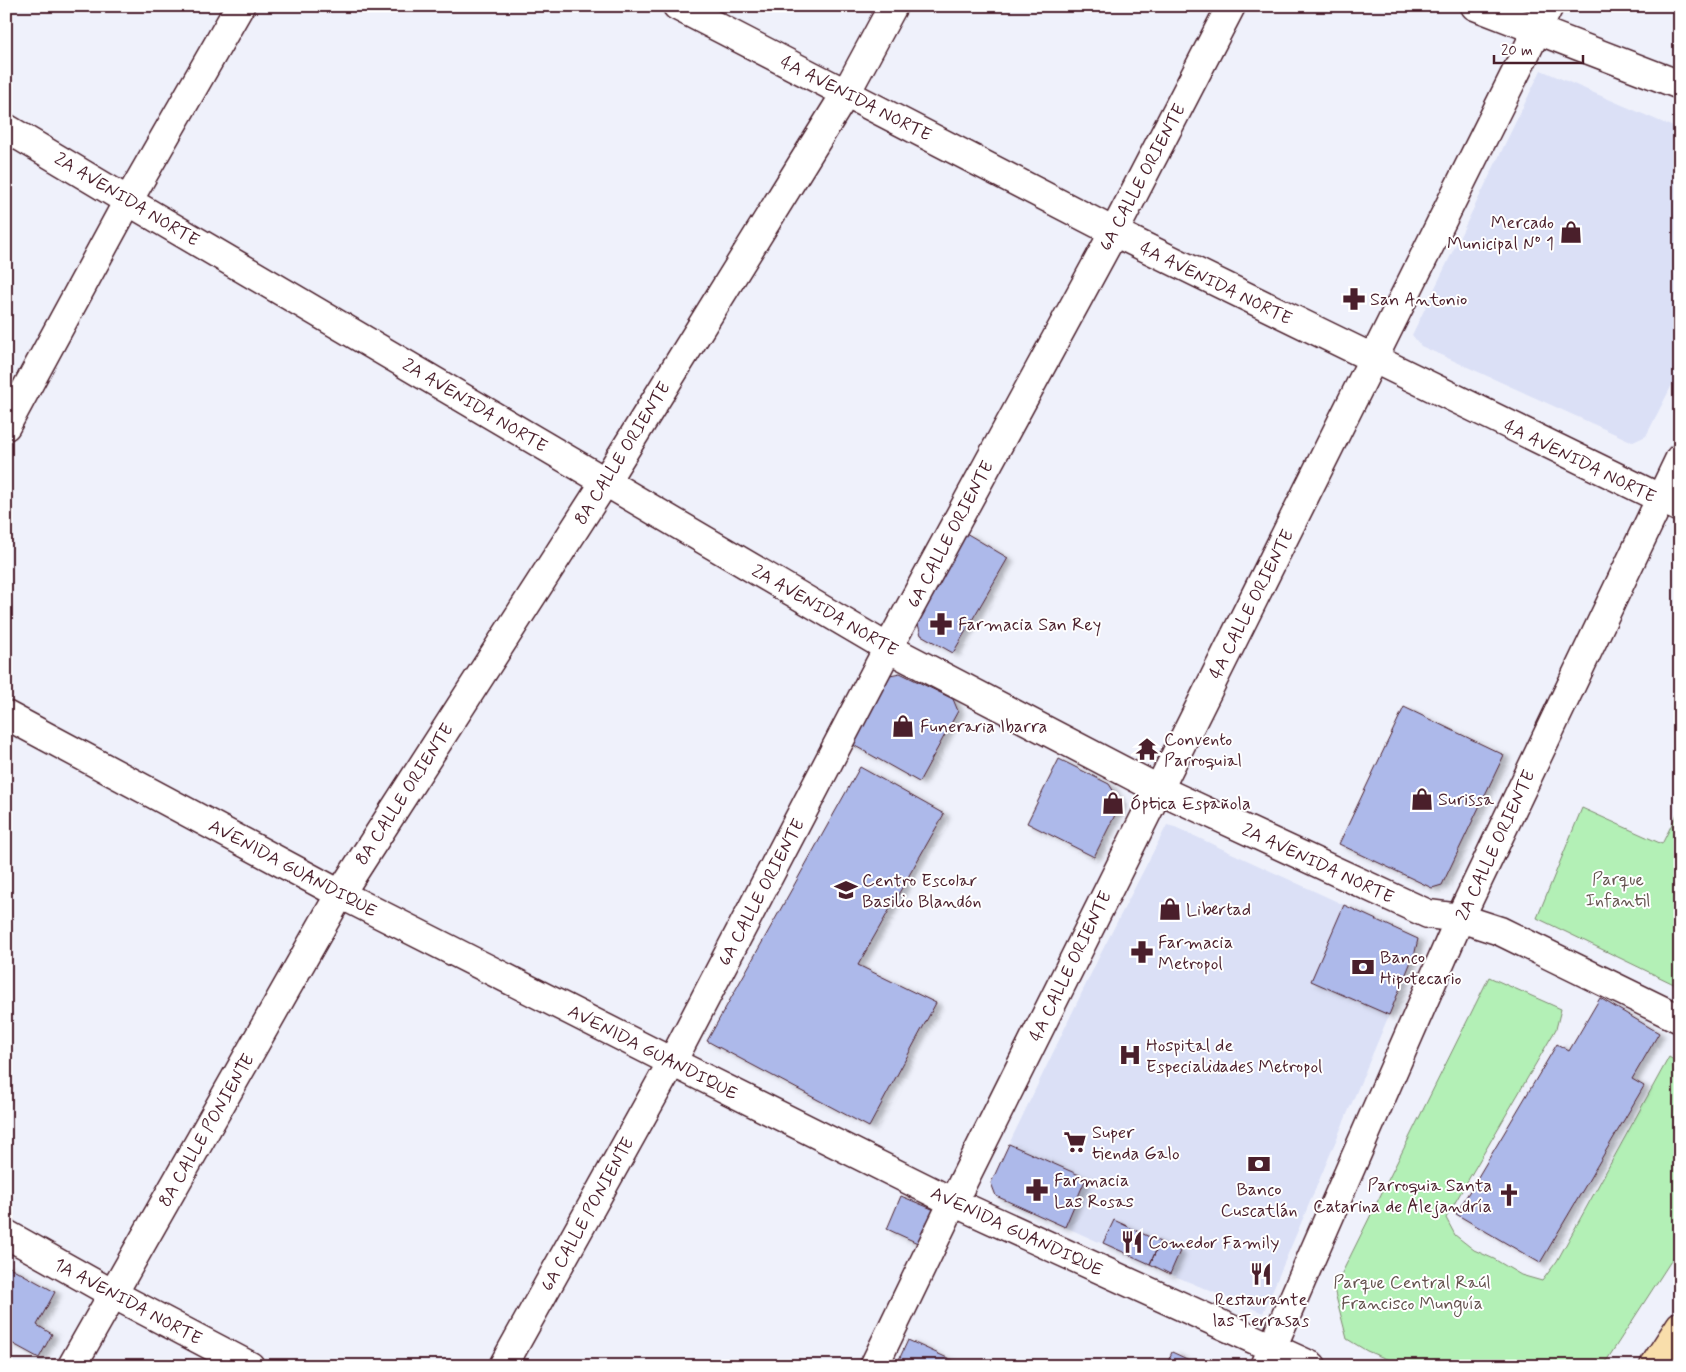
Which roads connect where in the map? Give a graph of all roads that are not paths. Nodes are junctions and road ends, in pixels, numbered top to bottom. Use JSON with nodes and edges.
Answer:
{"nodes":[{"id":1,"x":240,"y":6,"type":"edge"},
{"id":2,"x":677,"y":6,"type":"edge"},
{"id":3,"x":893,"y":6,"type":"edge"},
{"id":4,"x":1231,"y":6,"type":"edge"},
{"id":5,"x":1475,"y":6,"type":"edge"},
{"id":6,"x":1543,"y":18,"type":"edge"},
{"id":7,"x":1680,"y":85,"type":"edge"},
{"id":8,"x":846,"y":92,"type":"junction"},
{"id":9,"x":6,"y":128,"type":"edge"},
{"id":10,"x":128,"y":201,"type":"junction"},
{"id":11,"x":1114,"y":232,"type":"junction"},
{"id":12,"x":1373,"y":360,"type":"junction"},
{"id":13,"x":6,"y":426,"type":"edge"},
{"id":14,"x":1680,"y":458,"type":"edge"},
{"id":15,"x":605,"y":482,"type":"junction"},
{"id":16,"x":1670,"y":504,"type":"edge"},
{"id":17,"x":888,"y":648,"type":"junction"},
{"id":18,"x":6,"y":715,"type":"edge"},
{"id":19,"x":1158,"y":789,"type":"junction"},
{"id":20,"x":340,"y":894,"type":"junction"},
{"id":21,"x":1460,"y":918,"type":"junction"},
{"id":22,"x":1680,"y":1018,"type":"edge"},
{"id":23,"x":672,"y":1062,"type":"junction"},
{"id":24,"x":952,"y":1202,"type":"junction"},
{"id":25,"x":6,"y":1234,"type":"edge"},
{"id":26,"x":113,"y":1294,"type":"junction"},
{"id":27,"x":1680,"y":1326,"type":"edge"},
{"id":28,"x":1268,"y":1356,"type":"edge"},
{"id":29,"x":72,"y":1366,"type":"edge"},
{"id":30,"x":250,"y":1366,"type":"edge"},
{"id":31,"x":503,"y":1366,"type":"edge"},
{"id":32,"x":874,"y":1366,"type":"edge"},
{"id":33,"x":1312,"y":1366,"type":"edge"},
{"id":34,"x":1654,"y":1366,"type":"edge"}],
"edges":[{"from":1,"to":10,"type":"street"},
{"from":2,"to":8,"type":"street","name":"4A AVENIDA NORTE"},
{"from":3,"to":8,"type":"street","name":"8A CALLE ORIENTE"},
{"from":4,"to":11,"type":"street","name":"6A CALLE ORIENTE"},
{"from":5,"to":6,"type":"street"},
{"from":6,"to":7,"type":"street"},
{"from":6,"to":12,"type":"street","name":"4A CALLE ORIENTE"},
{"from":8,"to":11,"type":"street","name":"4A AVENIDA NORTE"},
{"from":8,"to":15,"type":"street","name":"8A CALLE ORIENTE"},
{"from":9,"to":10,"type":"street","name":"2A AVENIDA NORTE"},
{"from":10,"to":13,"type":"street"},
{"from":10,"to":15,"type":"street","name":"2A AVENIDA NORTE"},
{"from":11,"to":12,"type":"street","name":"4A AVENIDA NORTE"},
{"from":11,"to":17,"type":"street","name":"6A CALLE ORIENTE"},
{"from":12,"to":16,"type":"street","name":"4A AVENIDA NORTE"},
{"from":12,"to":19,"type":"street","name":"4A CALLE ORIENTE"},
{"from":14,"to":16,"type":"street","name":"2A CALLE ORIENTE"},
{"from":15,"to":17,"type":"street","name":"2A AVENIDA NORTE"},
{"from":15,"to":20,"type":"street","name":"8A CALLE ORIENTE"},
{"from":16,"to":21,"type":"street","name":"2A CALLE ORIENTE"},
{"from":17,"to":19,"type":"street","name":"2A AVENIDA NORTE"},
{"from":17,"to":23,"type":"street","name":"6A CALLE ORIENTE"},
{"from":18,"to":20,"type":"street","name":"AVENIDA GUANDIQUE"},
{"from":19,"to":21,"type":"street","name":"2A AVENIDA NORTE"},
{"from":19,"to":24,"type":"street","name":"4A CALLE ORIENTE"},
{"from":20,"to":23,"type":"street","name":"AVENIDA GUANDIQUE"},
{"from":20,"to":26,"type":"street","name":"8A CALLE PONIENTE"},
{"from":21,"to":22,"type":"street","name":"2A AVENIDA NORTE"},
{"from":21,"to":28,"type":"street","name":"2A CALLE ORIENTE"},
{"from":23,"to":24,"type":"street","name":"AVENIDA GUANDIQUE"},
{"from":23,"to":31,"type":"street","name":"6A CALLE PONIENTE"},
{"from":24,"to":28,"type":"street","name":"AVENIDA GUANDIQUE"},
{"from":24,"to":32,"type":"street","name":"4A CALLE ORIENTE"},
{"from":25,"to":26,"type":"street","name":"1A AVENIDA NORTE"},
{"from":26,"to":29,"type":"street","name":"8A CALLE PONIENTE"},
{"from":26,"to":30,"type":"street","name":"1A AVENIDA NORTE"},
{"from":27,"to":34,"type":"main road"},
{"from":28,"to":33,"type":"street","name":"AVENIDA GUANDIQUE"}]}
